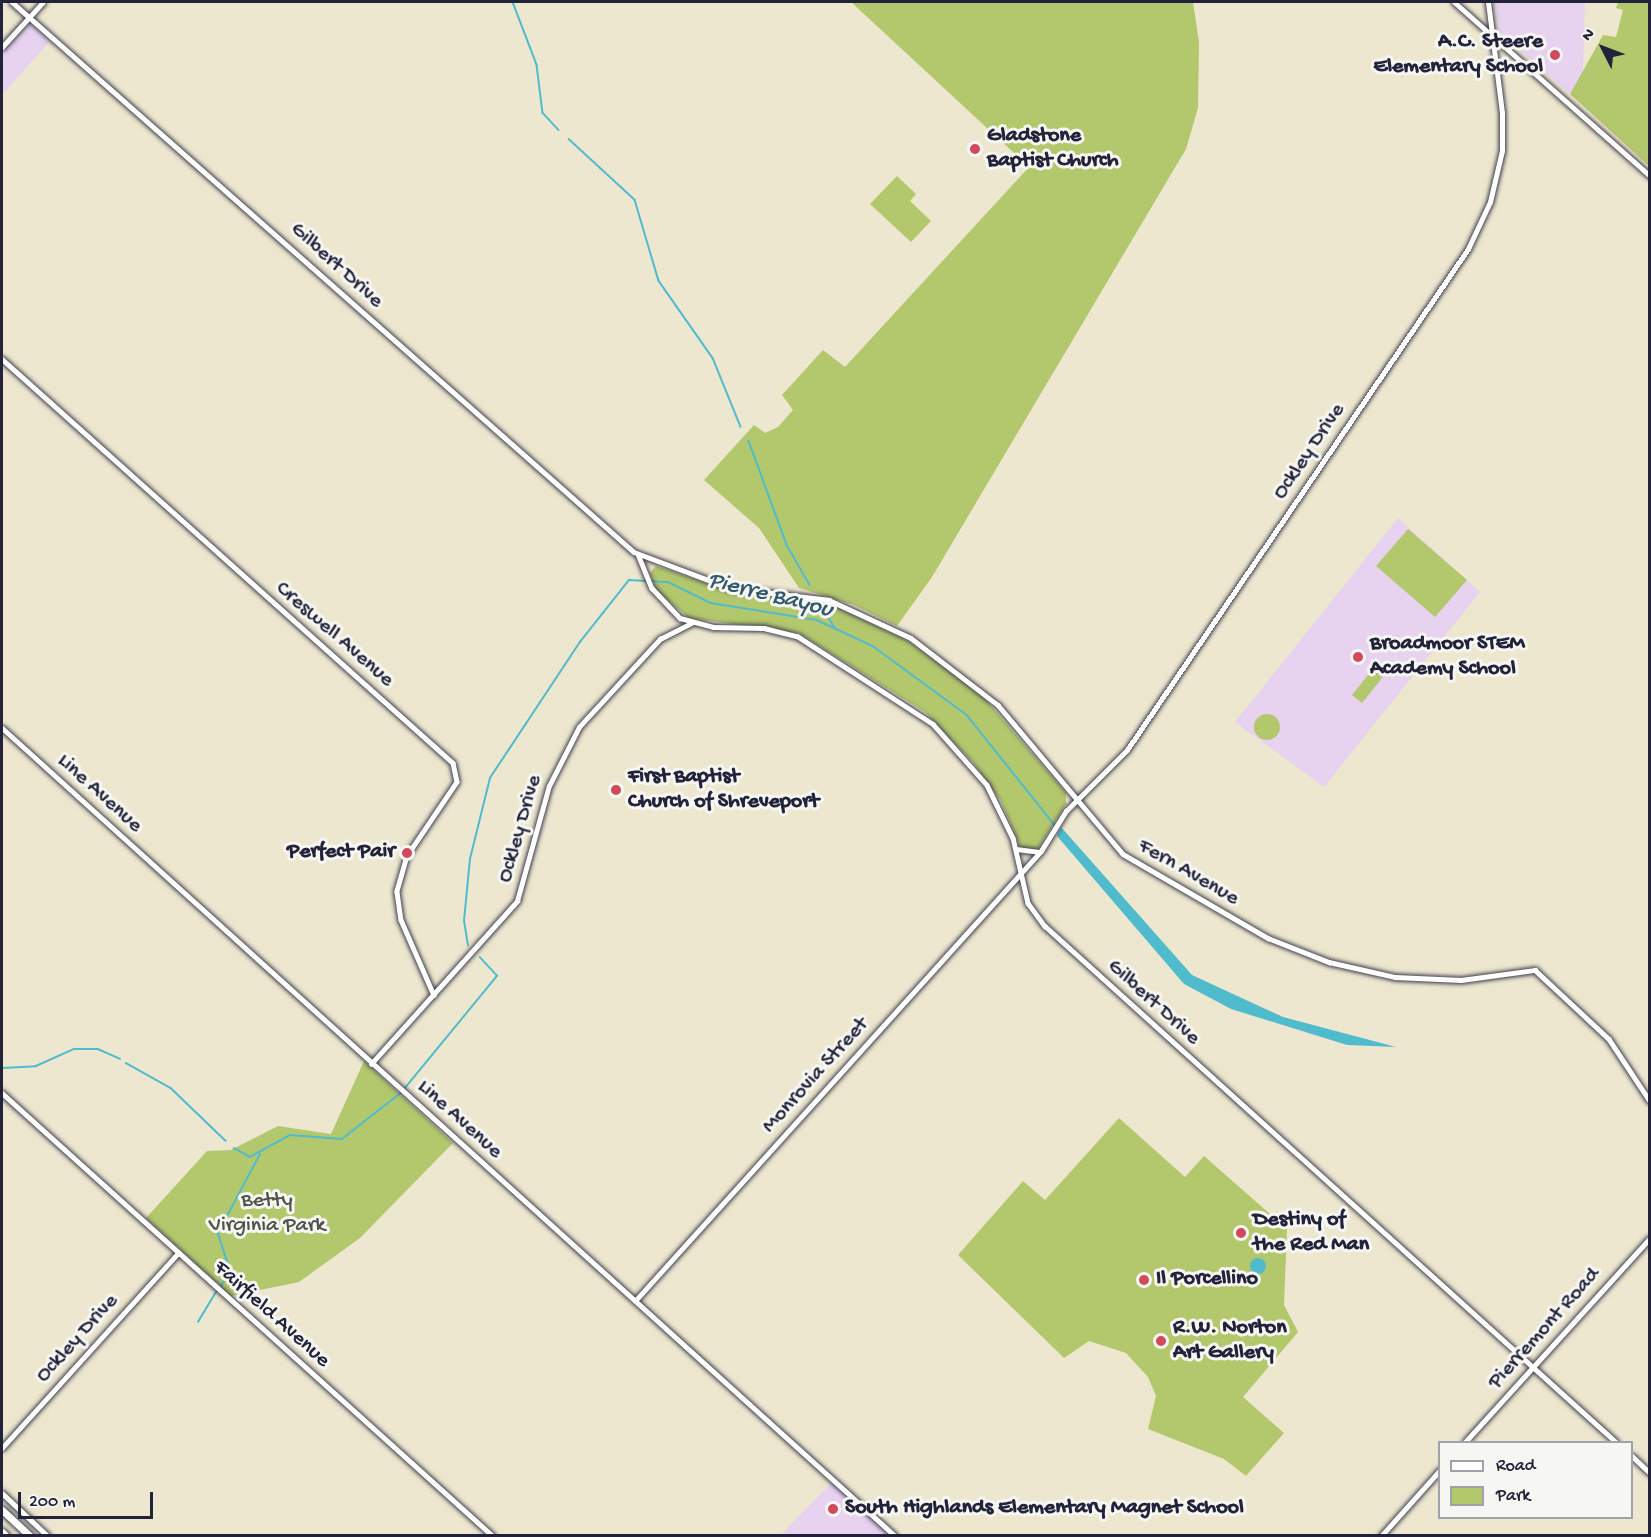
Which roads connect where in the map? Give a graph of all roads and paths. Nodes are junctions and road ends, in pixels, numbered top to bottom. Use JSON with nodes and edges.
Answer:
{"nodes":[{"id":1,"x":12,"y":2,"type":"edge"},
{"id":2,"x":43,"y":2,"type":"edge"},
{"id":3,"x":1454,"y":2,"type":"edge"},
{"id":4,"x":1488,"y":2,"type":"edge"},
{"id":5,"x":29,"y":16,"type":"junction"},
{"id":6,"x":1493,"y":36,"type":"junction"},
{"id":7,"x":2,"y":47,"type":"edge"},
{"id":8,"x":1650,"y":176,"type":"edge"},
{"id":9,"x":2,"y":359,"type":"edge"},
{"id":10,"x":638,"y":554,"type":"junction"},
{"id":11,"x":691,"y":623,"type":"junction"},
{"id":12,"x":2,"y":728,"type":"edge"},
{"id":13,"x":1076,"y":800,"type":"junction"},
{"id":14,"x":1016,"y":849,"type":"junction"},
{"id":15,"x":1041,"y":851,"type":"junction"},
{"id":16,"x":1022,"y":872,"type":"junction"},
{"id":17,"x":434,"y":995,"type":"junction"},
{"id":18,"x":371,"y":1064,"type":"junction"},
{"id":19,"x":2,"y":1093,"type":"edge"},
{"id":20,"x":1650,"y":1101,"type":"edge"},
{"id":21,"x":1650,"y":1238,"type":"edge"},
{"id":22,"x":178,"y":1253,"type":"junction"},
{"id":23,"x":635,"y":1301,"type":"junction"},
{"id":24,"x":1532,"y":1368,"type":"junction"},
{"id":25,"x":1467,"y":1441,"type":"edge"},
{"id":26,"x":1614,"y":1441,"type":"edge"},
{"id":27,"x":2,"y":1448,"type":"edge"},
{"id":28,"x":1633,"y":1457,"type":"edge"},
{"id":29,"x":1438,"y":1472,"type":"edge"},
{"id":30,"x":1650,"y":1473,"type":"edge"},
{"id":31,"x":2,"y":1493,"type":"edge"},
{"id":32,"x":2,"y":1510,"type":"edge"},
{"id":33,"x":2,"y":1532,"type":"edge"},
{"id":34,"x":6,"y":1536,"type":"edge"},
{"id":35,"x":30,"y":1536,"type":"edge"},
{"id":36,"x":48,"y":1536,"type":"edge"},
{"id":37,"x":493,"y":1536,"type":"edge"},
{"id":38,"x":895,"y":1536,"type":"edge"},
{"id":39,"x":1381,"y":1536,"type":"edge"}],
"edges":[{"from":1,"to":5,"type":"street","name":"Gilbert Drive"},
{"from":2,"to":5,"type":"main road"},
{"from":3,"to":6,"type":"main road"},
{"from":4,"to":6,"type":"street","name":"Ockley Drive"},
{"from":5,"to":7,"type":"main road"},
{"from":5,"to":10,"type":"street","name":"Gilbert Drive"},
{"from":6,"to":8,"type":"main road"},
{"from":6,"to":13,"type":"street","name":"Ockley Drive"},
{"from":9,"to":17,"type":"street","name":"Creswell Avenue"},
{"from":10,"to":11,"type":"street"},
{"from":10,"to":13,"type":"street","name":"Fern Avenue"},
{"from":11,"to":14,"type":"street","name":"Gilbert Drive"},
{"from":11,"to":17,"type":"street","name":"Ockley Drive"},
{"from":12,"to":18,"type":"main road","name":"Line Avenue"},
{"from":13,"to":15,"type":"street","name":"Ockley Drive"},
{"from":13,"to":20,"type":"street","name":"Fern Avenue"},
{"from":14,"to":15,"type":"street"},
{"from":14,"to":16,"type":"street","name":"Gilbert Drive"},
{"from":15,"to":16,"type":"street","name":"Ockley Drive"},
{"from":16,"to":23,"type":"street","name":"Monrovia Street"},
{"from":16,"to":24,"type":"street","name":"Gilbert Drive"},
{"from":17,"to":18,"type":"street","name":"Ockley Drive"},
{"from":18,"to":23,"type":"main road","name":"Line Avenue"},
{"from":19,"to":22,"type":"street","name":"Fairfield Avenue"},
{"from":21,"to":24,"type":"main road","name":"Pierremont Road"},
{"from":22,"to":27,"type":"street","name":"Ockley Drive"},
{"from":22,"to":37,"type":"street","name":"Fairfield Avenue"},
{"from":23,"to":38,"type":"main road","name":"Line Avenue"},
{"from":24,"to":25,"type":"main road","name":"Pierremont Road"},
{"from":24,"to":26,"type":"street","name":"Gilbert Drive"},
{"from":28,"to":30,"type":"street"},
{"from":29,"to":39,"type":"main road"},
{"from":31,"to":36,"type":"street"},
{"from":32,"to":35,"type":"highway"},
{"from":33,"to":34,"type":"highway"}]}
